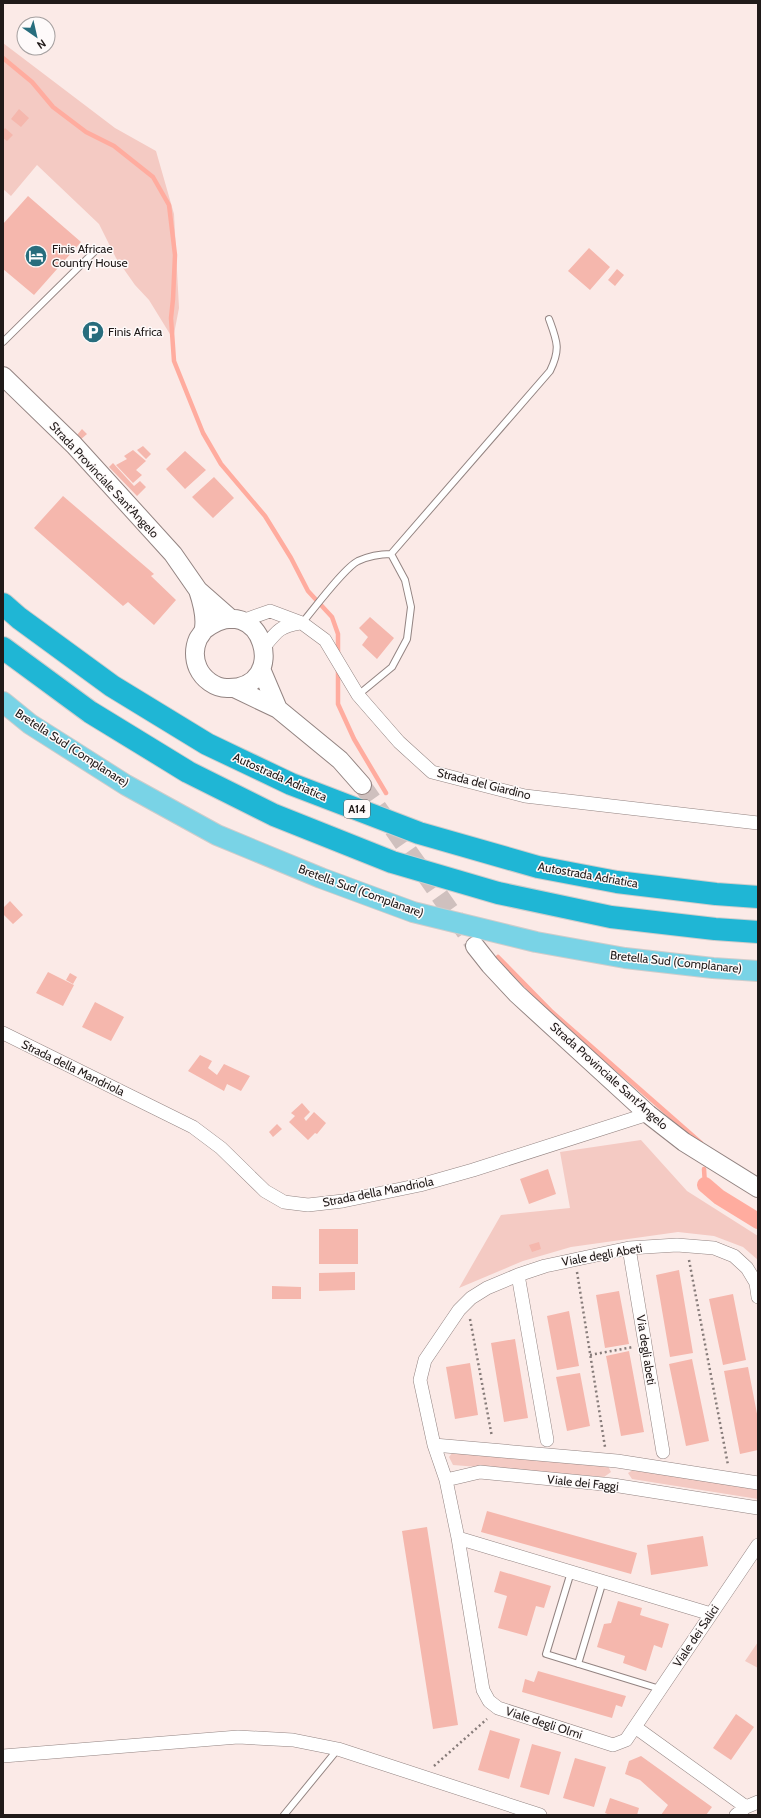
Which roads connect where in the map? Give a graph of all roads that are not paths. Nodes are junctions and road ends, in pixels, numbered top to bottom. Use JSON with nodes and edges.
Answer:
{"nodes":[{"id":1,"x":95,"y":251,"type":"dead end"},
{"id":2,"x":549,"y":319,"type":"dead end"},
{"id":3,"x":3,"y":342,"type":"edge"},
{"id":4,"x":3,"y":376,"type":"edge"},
{"id":5,"x":391,"y":554,"type":"junction"},
{"id":6,"x":198,"y":590,"type":"junction"},
{"id":7,"x":3,"y":604,"type":"edge"},
{"id":8,"x":237,"y":620,"type":"junction"},
{"id":9,"x":302,"y":623,"type":"junction"},
{"id":10,"x":204,"y":630,"type":"junction"},
{"id":11,"x":264,"y":647,"type":"junction"},
{"id":12,"x":3,"y":648,"type":"edge"},
{"id":13,"x":261,"y":669,"type":"junction"},
{"id":14,"x":234,"y":688,"type":"junction"},
{"id":15,"x":358,"y":695,"type":"junction"},
{"id":16,"x":3,"y":702,"type":"edge"},
{"id":17,"x":278,"y":709,"type":"junction"},
{"id":18,"x":362,"y":785,"type":"tunnel mouth"},
{"id":19,"x":758,"y":823,"type":"edge"},
{"id":20,"x":758,"y":897,"type":"edge"},
{"id":21,"x":758,"y":932,"type":"edge"},
{"id":22,"x":474,"y":946,"type":"tunnel mouth"},
{"id":23,"x":758,"y":970,"type":"edge"},
{"id":24,"x":3,"y":1033,"type":"edge"},
{"id":25,"x":648,"y":1114,"type":"junction"},
{"id":26,"x":758,"y":1188,"type":"edge"},
{"id":27,"x":629,"y":1248,"type":"junction"},
{"id":28,"x":518,"y":1274,"type":"junction"},
{"id":29,"x":758,"y":1296,"type":"edge"},
{"id":30,"x":547,"y":1440,"type":"dead end"},
{"id":31,"x":434,"y":1445,"type":"junction"},
{"id":32,"x":663,"y":1452,"type":"dead end"},
{"id":33,"x":446,"y":1480,"type":"junction"},
{"id":34,"x":758,"y":1483,"type":"edge"},
{"id":35,"x":758,"y":1508,"type":"edge"},
{"id":36,"x":458,"y":1538,"type":"junction"},
{"id":37,"x":758,"y":1545,"type":"edge"},
{"id":38,"x":571,"y":1572,"type":"junction"},
{"id":39,"x":603,"y":1581,"type":"junction"},
{"id":40,"x":711,"y":1614,"type":"junction"},
{"id":41,"x":578,"y":1664,"type":"junction"},
{"id":42,"x":660,"y":1689,"type":"junction"},
{"id":43,"x":635,"y":1728,"type":"junction"},
{"id":44,"x":338,"y":1749,"type":"junction"},
{"id":45,"x":3,"y":1756,"type":"edge"},
{"id":46,"x":747,"y":1808,"type":"edge"},
{"id":47,"x":284,"y":1815,"type":"edge"},
{"id":48,"x":540,"y":1815,"type":"edge"}],
"edges":[{"from":1,"to":3,"type":"lane"},
{"from":2,"to":5,"type":"lane"},
{"from":4,"to":6,"type":"main road","name":"Strada Provinciale Sant'Angelo"},
{"from":5,"to":9,"type":"lane"},
{"from":5,"to":15,"type":"lane"},
{"from":6,"to":8,"type":"main road","name":"Strada Provinciale Sant'Angelo"},
{"from":6,"to":10,"type":"main road","name":"Strada Provinciale Sant'Angelo"},
{"from":7,"to":20,"type":"highway","name":"Autostrada Adriatica","number":"A14"},
{"from":8,"to":9,"type":"street","name":"Strada del Giardino"},
{"from":8,"to":10,"type":"main road"},
{"from":8,"to":11,"type":"main road","name":"Strada Provinciale Sant'Angelo"},
{"from":9,"to":11,"type":"street"},
{"from":9,"to":15,"type":"street","name":"Strada del Giardino"},
{"from":10,"to":14,"type":"main road","name":"Strada Provinciale Sant'Angelo"},
{"from":11,"to":13,"type":"main road"},
{"from":12,"to":21,"type":"highway"},
{"from":13,"to":14,"type":"main road"},
{"from":13,"to":17,"type":"main road","name":"Strada Provinciale Sant'Angelo"},
{"from":14,"to":17,"type":"main road","name":"Strada Provinciale Sant'Angelo"},
{"from":15,"to":19,"type":"street","name":"Strada del Giardino"},
{"from":16,"to":23,"type":"main road","name":"Bretella Sud (Complanare)"},
{"from":17,"to":18,"type":"main road","name":"Strada Provinciale Sant'Angelo"},
{"from":22,"to":25,"type":"main road","name":"Strada Provinciale Sant'Angelo"},
{"from":24,"to":25,"type":"street","name":"Strada della Mandriola"},
{"from":25,"to":26,"type":"main road","name":"Strada Provinciale Sant'Angelo"},
{"from":27,"to":28,"type":"street","name":"Viale degli Abeti"},
{"from":27,"to":29,"type":"street","name":"Viale degli Abeti"},
{"from":27,"to":32,"type":"street","name":"Via degli abeti"},
{"from":28,"to":30,"type":"street"},
{"from":28,"to":31,"type":"street"},
{"from":31,"to":33,"type":"street"},
{"from":31,"to":34,"type":"street","name":"Viale dei Faggi"},
{"from":33,"to":35,"type":"street","name":"Viale dei Faggi"},
{"from":33,"to":36,"type":"street","name":"Viale degli Olmi"},
{"from":36,"to":38,"type":"street"},
{"from":36,"to":43,"type":"street","name":"Viale degli Olmi"},
{"from":37,"to":40,"type":"street","name":"Viale dei Salici"},
{"from":38,"to":39,"type":"street"},
{"from":38,"to":41,"type":"lane"},
{"from":39,"to":40,"type":"street"},
{"from":39,"to":41,"type":"lane"},
{"from":40,"to":42,"type":"street","name":"Viale dei Salici"},
{"from":41,"to":42,"type":"lane"},
{"from":42,"to":43,"type":"street","name":"Viale dei Salici"},
{"from":43,"to":46,"type":"street"},
{"from":44,"to":45,"type":"street"},
{"from":44,"to":47,"type":"lane"},
{"from":44,"to":48,"type":"street"}]}
